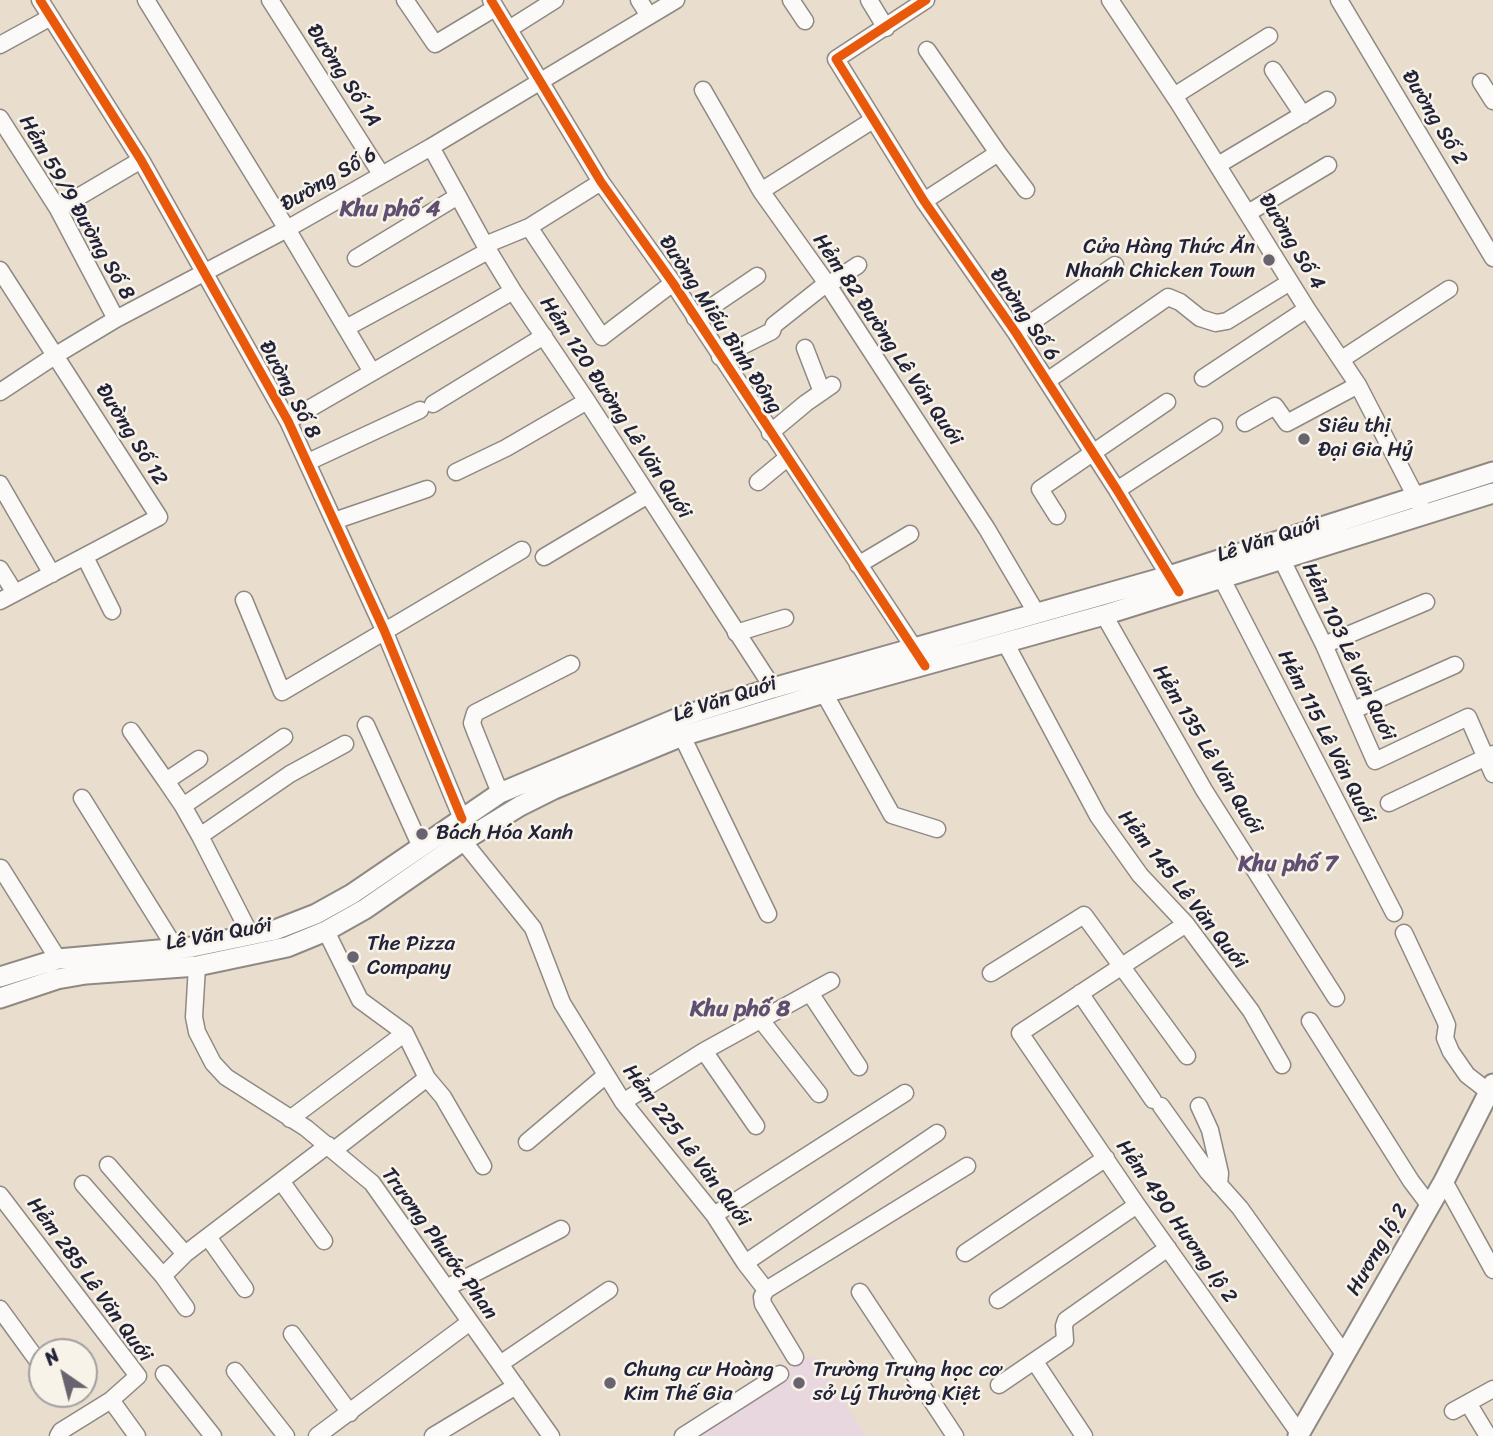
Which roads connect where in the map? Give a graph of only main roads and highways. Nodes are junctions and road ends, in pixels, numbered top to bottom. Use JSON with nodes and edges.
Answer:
{"nodes":[{"id":1,"x":1493,"y":472,"type":"edge"},
{"id":2,"x":1493,"y":493,"type":"edge"},
{"id":3,"x":1420,"y":505,"type":"junction"},
{"id":4,"x":1174,"y":584,"type":"junction"},
{"id":5,"x":0,"y":977,"type":"edge"},
{"id":6,"x":0,"y":998,"type":"edge"},
{"id":7,"x":1491,"y":1088,"type":"edge"},
{"id":8,"x":1298,"y":1435,"type":"edge"}],
"edges":[{"from":1,"to":3,"type":"main road","name":"Lê Văn Quới"},
{"from":2,"to":3,"type":"main road","name":"Lê Văn Quới"},
{"from":3,"to":4,"type":"main road","name":"Lê Văn Quới"},
{"from":3,"to":4,"type":"main road","name":"Lê Văn Quới"},
{"from":4,"to":5,"type":"main road","name":"Lê Văn Quới"},
{"from":4,"to":6,"type":"main road","name":"Lê Văn Quới"},
{"from":7,"to":8,"type":"main road","name":"Hương lộ 2"}]}
